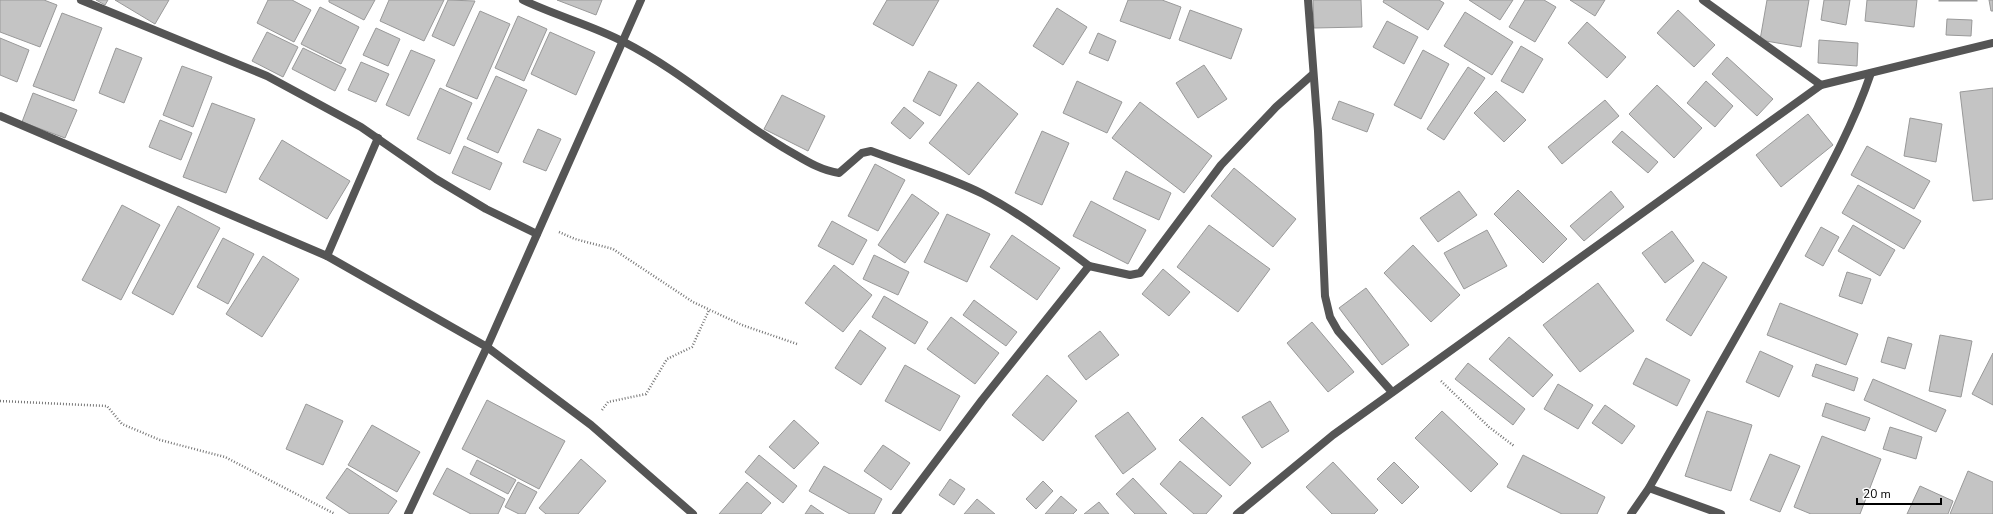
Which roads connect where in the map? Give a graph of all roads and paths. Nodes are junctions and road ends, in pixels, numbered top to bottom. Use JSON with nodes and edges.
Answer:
{"nodes":[{"id":1,"x":81,"y":0,"type":"edge"},
{"id":2,"x":523,"y":0,"type":"edge"},
{"id":3,"x":641,"y":0,"type":"edge"},
{"id":4,"x":1308,"y":0,"type":"edge"},
{"id":5,"x":1703,"y":0,"type":"edge"},
{"id":6,"x":624,"y":42,"type":"junction"},
{"id":7,"x":1993,"y":43,"type":"edge"},
{"id":8,"x":1871,"y":73,"type":"junction"},
{"id":9,"x":1312,"y":75,"type":"junction"},
{"id":10,"x":1821,"y":85,"type":"junction"},
{"id":11,"x":0,"y":116,"type":"edge"},
{"id":12,"x":378,"y":138,"type":"junction"},
{"id":13,"x":542,"y":223,"type":"junction"},
{"id":14,"x":537,"y":234,"type":"junction"},
{"id":15,"x":327,"y":256,"type":"junction"},
{"id":16,"x":1089,"y":266,"type":"junction"},
{"id":17,"x":709,"y":310,"type":"junction"},
{"id":18,"x":797,"y":344,"type":"dead end"},
{"id":19,"x":487,"y":347,"type":"junction"},
{"id":20,"x":1426,"y":367,"type":"junction"},
{"id":21,"x":1392,"y":392,"type":"junction"},
{"id":22,"x":0,"y":401,"type":"edge"},
{"id":23,"x":590,"y":424,"type":"junction"},
{"id":24,"x":1514,"y":446,"type":"dead end"},
{"id":25,"x":1649,"y":488,"type":"junction"},
{"id":26,"x":335,"y":514,"type":"edge"},
{"id":27,"x":408,"y":514,"type":"edge"},
{"id":28,"x":693,"y":514,"type":"edge"},
{"id":29,"x":896,"y":514,"type":"edge"},
{"id":30,"x":1237,"y":514,"type":"edge"},
{"id":31,"x":1631,"y":514,"type":"edge"},
{"id":32,"x":1721,"y":514,"type":"edge"}],
"edges":[{"from":1,"to":12,"type":"street"},
{"from":2,"to":6,"type":"street"},
{"from":3,"to":6,"type":"street"},
{"from":4,"to":9,"type":"street"},
{"from":5,"to":10,"type":"street"},
{"from":6,"to":13,"type":"street"},
{"from":6,"to":16,"type":"street"},
{"from":7,"to":8,"type":"street"},
{"from":8,"to":10,"type":"street"},
{"from":8,"to":25,"type":"street"},
{"from":9,"to":16,"type":"street"},
{"from":9,"to":21,"type":"street"},
{"from":10,"to":20,"type":"street"},
{"from":11,"to":15,"type":"street"},
{"from":12,"to":14,"type":"street"},
{"from":12,"to":15,"type":"street"},
{"from":13,"to":14,"type":"street"},
{"from":13,"to":17,"type":"path"},
{"from":14,"to":19,"type":"street"},
{"from":15,"to":19,"type":"street"},
{"from":16,"to":29,"type":"street"},
{"from":17,"to":18,"type":"path"},
{"from":17,"to":23,"type":"path"},
{"from":19,"to":23,"type":"street"},
{"from":19,"to":27,"type":"street"},
{"from":20,"to":21,"type":"street"},
{"from":20,"to":24,"type":"path"},
{"from":21,"to":30,"type":"street"},
{"from":22,"to":26,"type":"path"},
{"from":23,"to":28,"type":"street"},
{"from":25,"to":31,"type":"street"},
{"from":25,"to":32,"type":"street"}]}
